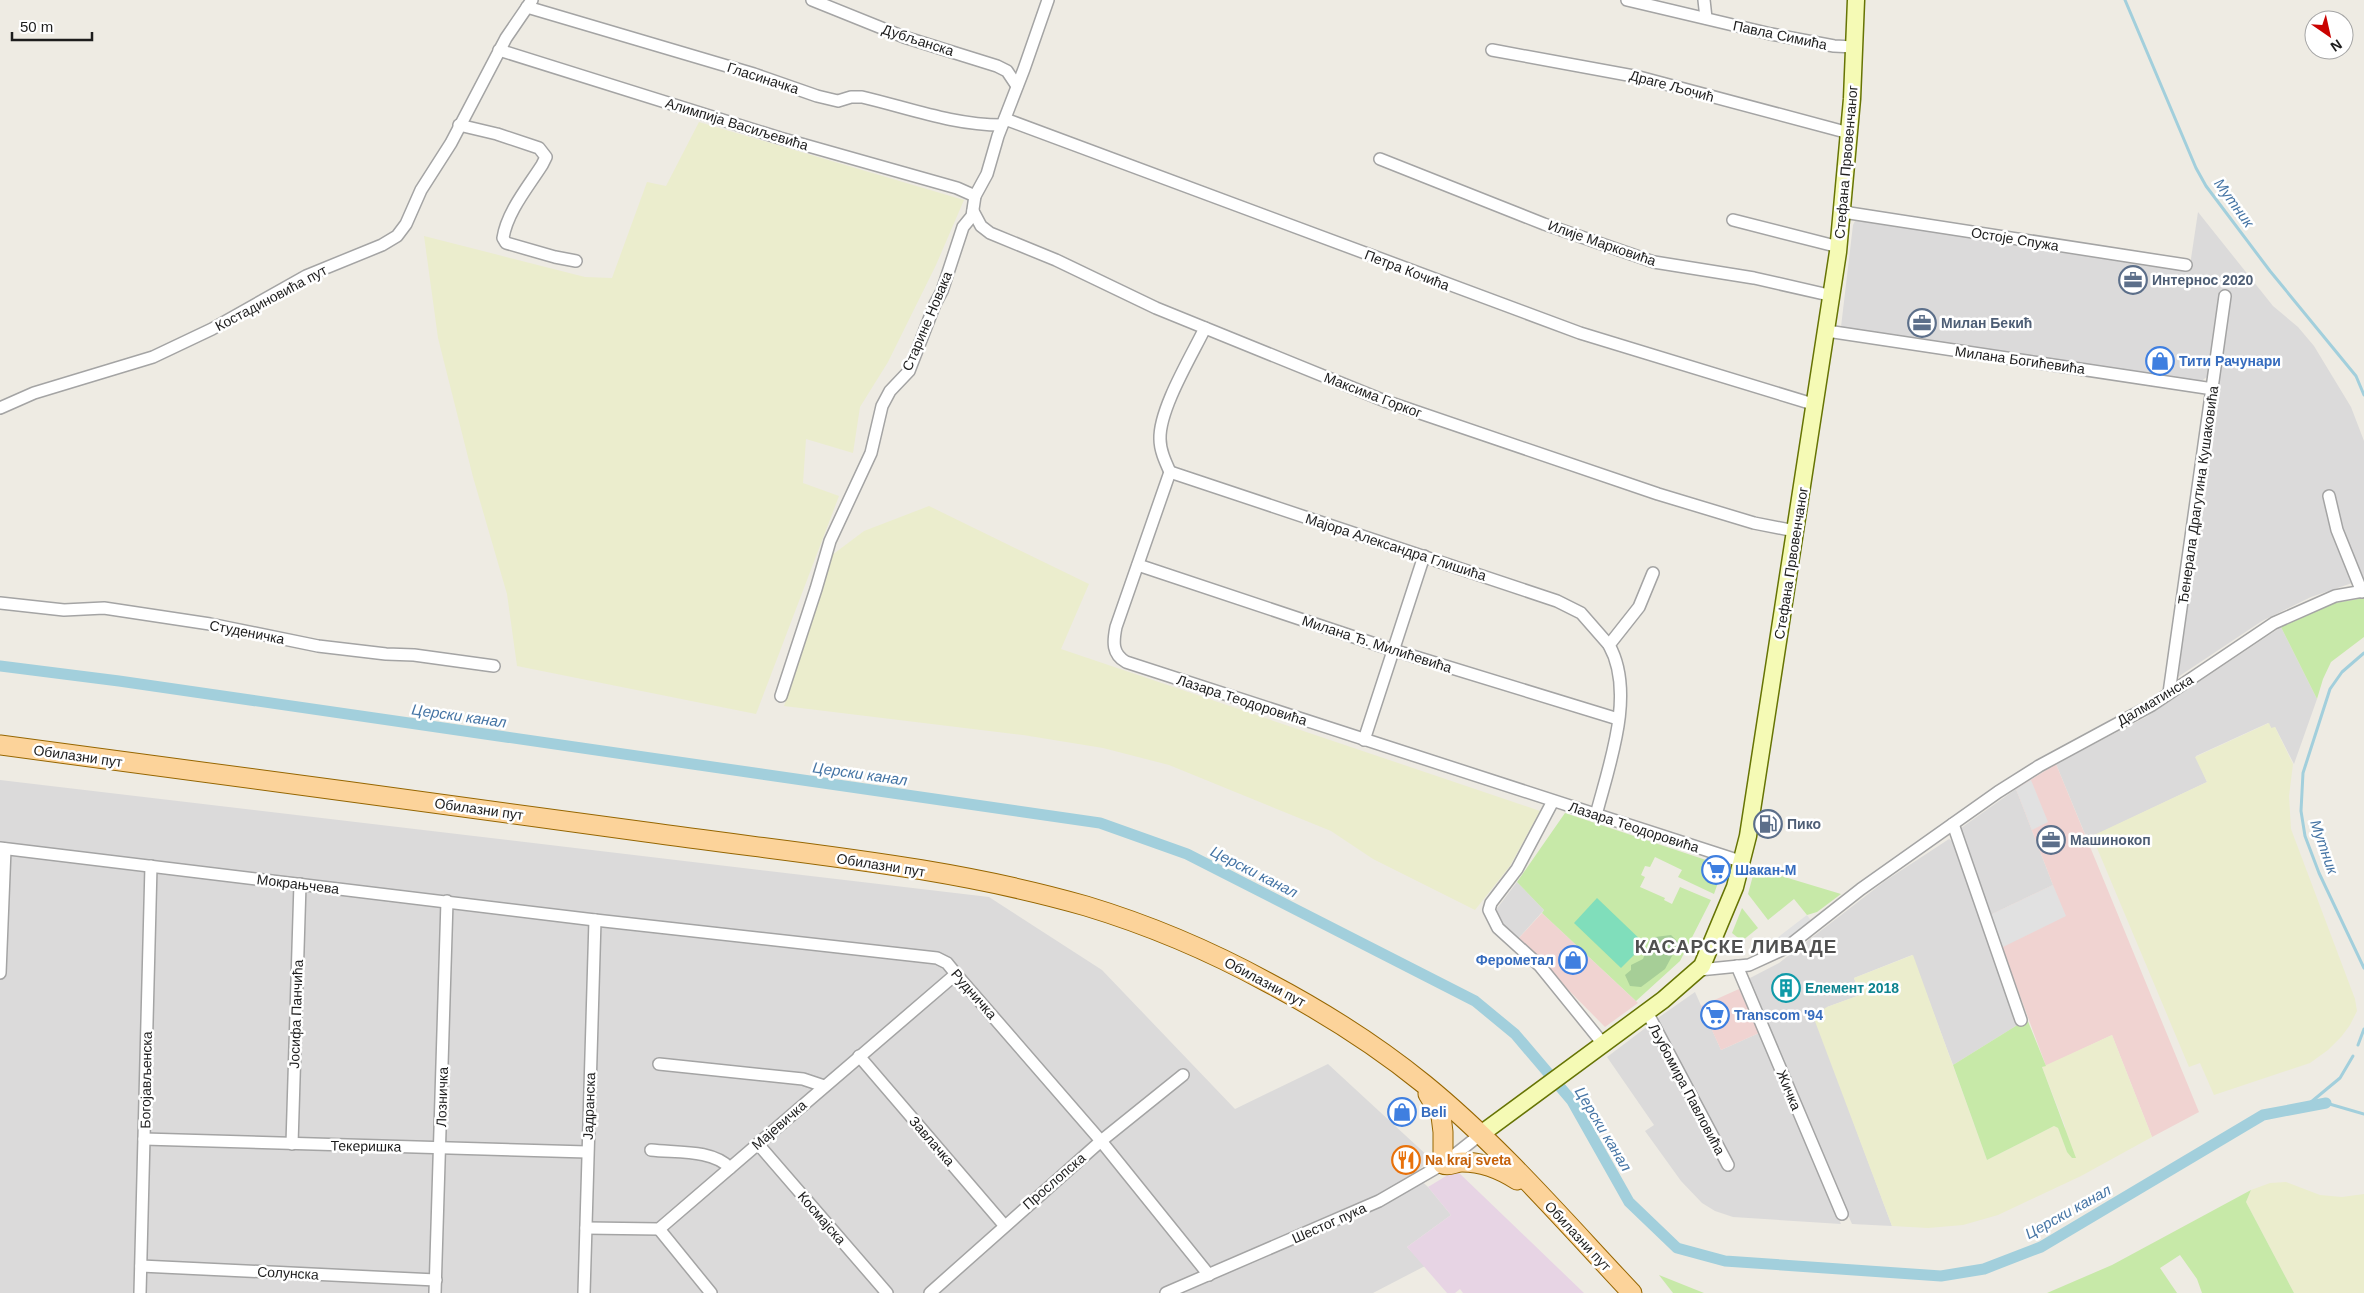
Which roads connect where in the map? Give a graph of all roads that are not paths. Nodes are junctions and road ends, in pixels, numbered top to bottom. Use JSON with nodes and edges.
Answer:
{"nodes":[{"id":1,"x":812,"y":0,"type":"edge"},
{"id":2,"x":1048,"y":0,"type":"edge"},
{"id":3,"x":1627,"y":0,"type":"edge"},
{"id":4,"x":1704,"y":0,"type":"edge"},
{"id":5,"x":1856,"y":0,"type":"edge"},
{"id":6,"x":530,"y":3,"type":"edge"},
{"id":7,"x":1706,"y":18,"type":"junction"},
{"id":8,"x":1854,"y":47,"type":"junction"},
{"id":9,"x":499,"y":50,"type":"junction"},
{"id":10,"x":1492,"y":50,"type":"dead end"},
{"id":11,"x":1017,"y":86,"type":"junction"},
{"id":12,"x":1003,"y":122,"type":"junction"},
{"id":13,"x":460,"y":125,"type":"junction"},
{"id":14,"x":1849,"y":134,"type":"junction"},
{"id":15,"x":1380,"y":159,"type":"dead end"},
{"id":16,"x":975,"y":196,"type":"junction"},
{"id":17,"x":973,"y":211,"type":"junction"},
{"id":18,"x":1843,"y":212,"type":"junction"},
{"id":19,"x":1733,"y":220,"type":"dead end"},
{"id":20,"x":1839,"y":247,"type":"junction"},
{"id":21,"x":576,"y":261,"type":"dead end"},
{"id":22,"x":2186,"y":265,"type":"dead end"},
{"id":23,"x":1832,"y":296,"type":"junction"},
{"id":24,"x":2225,"y":296,"type":"dead end"},
{"id":25,"x":1205,"y":328,"type":"junction"},
{"id":26,"x":1827,"y":331,"type":"junction"},
{"id":27,"x":2213,"y":389,"type":"junction"},
{"id":28,"x":1816,"y":405,"type":"junction"},
{"id":29,"x":0,"y":408,"type":"edge"},
{"id":30,"x":1170,"y":472,"type":"junction"},
{"id":31,"x":2329,"y":496,"type":"dead end"},
{"id":32,"x":1795,"y":531,"type":"junction"},
{"id":33,"x":1424,"y":556,"type":"junction"},
{"id":34,"x":1138,"y":565,"type":"junction"},
{"id":35,"x":1653,"y":572,"type":"dead end"},
{"id":36,"x":2363,"y":592,"type":"edge"},
{"id":37,"x":0,"y":603,"type":"edge"},
{"id":38,"x":1609,"y":645,"type":"junction"},
{"id":39,"x":1394,"y":650,"type":"junction"},
{"id":40,"x":494,"y":666,"type":"dead end"},
{"id":41,"x":2170,"y":693,"type":"junction"},
{"id":42,"x":781,"y":696,"type":"dead end"},
{"id":43,"x":1618,"y":719,"type":"junction"},
{"id":44,"x":1364,"y":740,"type":"junction"},
{"id":45,"x":0,"y":745,"type":"edge"},
{"id":46,"x":1553,"y":801,"type":"junction"},
{"id":47,"x":1596,"y":815,"type":"junction"},
{"id":48,"x":1953,"y":824,"type":"junction"},
{"id":49,"x":2,"y":849,"type":"edge"},
{"id":50,"x":1743,"y":862,"type":"junction"},
{"id":51,"x":151,"y":866,"type":"junction"},
{"id":52,"x":300,"y":884,"type":"junction"},
{"id":53,"x":447,"y":901,"type":"junction"},
{"id":54,"x":595,"y":920,"type":"junction"},
{"id":55,"x":1737,"y":966,"type":"junction"},
{"id":56,"x":1699,"y":970,"type":"junction"},
{"id":57,"x":0,"y":973,"type":"edge"},
{"id":58,"x":956,"y":974,"type":"junction"},
{"id":59,"x":1647,"y":1012,"type":"junction"},
{"id":60,"x":2021,"y":1020,"type":"dead end"},
{"id":61,"x":1604,"y":1044,"type":"junction"},
{"id":62,"x":859,"y":1056,"type":"junction"},
{"id":63,"x":659,"y":1064,"type":"dead end"},
{"id":64,"x":1183,"y":1075,"type":"dead end"},
{"id":65,"x":1422,"y":1082,"type":"junction"},
{"id":66,"x":824,"y":1086,"type":"junction"},
{"id":67,"x":1481,"y":1134,"type":"junction"},
{"id":68,"x":144,"y":1139,"type":"junction"},
{"id":69,"x":1101,"y":1140,"type":"junction"},
{"id":70,"x":292,"y":1144,"type":"junction"},
{"id":71,"x":758,"y":1144,"type":"junction"},
{"id":72,"x":440,"y":1148,"type":"junction"},
{"id":73,"x":651,"y":1150,"type":"dead end"},
{"id":74,"x":588,"y":1152,"type":"junction"},
{"id":75,"x":1443,"y":1164,"type":"junction"},
{"id":76,"x":1728,"y":1165,"type":"dead end"},
{"id":77,"x":730,"y":1168,"type":"junction"},
{"id":78,"x":1527,"y":1183,"type":"junction"},
{"id":79,"x":1842,"y":1214,"type":"dead end"},
{"id":80,"x":1004,"y":1225,"type":"junction"},
{"id":81,"x":586,"y":1228,"type":"junction"},
{"id":82,"x":659,"y":1229,"type":"junction"},
{"id":83,"x":141,"y":1266,"type":"junction"},
{"id":84,"x":1209,"y":1275,"type":"junction"},
{"id":85,"x":436,"y":1280,"type":"junction"},
{"id":86,"x":140,"y":1293,"type":"edge"},
{"id":87,"x":436,"y":1293,"type":"edge"},
{"id":88,"x":584,"y":1293,"type":"edge"},
{"id":89,"x":711,"y":1293,"type":"edge"},
{"id":90,"x":886,"y":1293,"type":"edge"},
{"id":91,"x":930,"y":1293,"type":"edge"},
{"id":92,"x":1166,"y":1293,"type":"edge"},
{"id":93,"x":1632,"y":1293,"type":"edge"}],
"edges":[{"from":1,"to":11,"type":"street","name":"Дубљанска"},
{"from":2,"to":11,"type":"street","name":"Старине Новака"},
{"from":3,"to":7,"type":"street","name":"Павла Симића"},
{"from":4,"to":7,"type":"street"},
{"from":5,"to":8,"type":"street","name":"Стефана Првовенчаног"},
{"from":6,"to":9,"type":"street","name":"Костадиновића пут"},
{"from":6,"to":12,"type":"street","name":"Гласиначка"},
{"from":7,"to":8,"type":"street","name":"Павла Симића"},
{"from":8,"to":14,"type":"street","name":"Стефана Првовенчаног"},
{"from":9,"to":13,"type":"street","name":"Костадиновића пут"},
{"from":9,"to":16,"type":"street","name":"Алимпија Васиљевића"},
{"from":10,"to":14,"type":"street","name":"Драге Љочић"},
{"from":11,"to":12,"type":"street","name":"Старине Новака"},
{"from":12,"to":16,"type":"street","name":"Старине Новака"},
{"from":12,"to":28,"type":"street","name":"Петра Кочића"},
{"from":13,"to":21,"type":"street"},
{"from":13,"to":29,"type":"street","name":"Костадиновића пут"},
{"from":14,"to":18,"type":"street","name":"Стефана Првовенчаног"},
{"from":15,"to":23,"type":"street","name":"Илије Марковића"},
{"from":16,"to":17,"type":"street","name":"Старине Новака"},
{"from":17,"to":25,"type":"street","name":"Максима Горког"},
{"from":17,"to":42,"type":"street","name":"Старине Новака"},
{"from":18,"to":20,"type":"street","name":"Стефана Првовенчаног"},
{"from":18,"to":22,"type":"street","name":"Остоје Спужа"},
{"from":19,"to":20,"type":"street"},
{"from":20,"to":23,"type":"street","name":"Стефана Првовенчаног"},
{"from":23,"to":26,"type":"street","name":"Стефана Првовенчаног"},
{"from":24,"to":27,"type":"street","name":"Ђенерала Драгутина Кушаковића"},
{"from":25,"to":30,"type":"street"},
{"from":25,"to":32,"type":"street","name":"Максима Горког"},
{"from":26,"to":27,"type":"street","name":"Милана Богићевића"},
{"from":26,"to":28,"type":"street","name":"Стефана Првовенчаног"},
{"from":27,"to":41,"type":"street","name":"Ђенерала Драгутина Кушаковића"},
{"from":28,"to":32,"type":"street","name":"Стефана Првовенчаног"},
{"from":30,"to":33,"type":"street","name":"Мајора Александра Глишића"},
{"from":30,"to":34,"type":"street","name":"Лазара Теодоровића"},
{"from":31,"to":36,"type":"street","name":"Далматинска"},
{"from":32,"to":50,"type":"street","name":"Стефана Првовенчаног"},
{"from":33,"to":38,"type":"street","name":"Мајора Александра Глишића"},
{"from":33,"to":39,"type":"street"},
{"from":34,"to":39,"type":"street","name":"Милана Ђ. Милићевића"},
{"from":34,"to":44,"type":"street","name":"Лазара Теодоровића"},
{"from":35,"to":38,"type":"street"},
{"from":36,"to":41,"type":"street","name":"Далматинска"},
{"from":37,"to":40,"type":"street","name":"Студеничка"},
{"from":38,"to":43,"type":"street","name":"Мајора Александра Глишића"},
{"from":39,"to":43,"type":"street","name":"Милана Ђ. Милићевића"},
{"from":39,"to":44,"type":"street"},
{"from":41,"to":48,"type":"street","name":"Далматинска"},
{"from":43,"to":47,"type":"street","name":"Мајора Александра Глишића"},
{"from":44,"to":46,"type":"street","name":"Лазара Теодоровића"},
{"from":45,"to":65,"type":"main road","name":"Обилазни пут"},
{"from":46,"to":47,"type":"street","name":"Лазара Теодоровића"},
{"from":46,"to":61,"type":"street","name":"Лазара Теодоровића"},
{"from":47,"to":50,"type":"street","name":"Лазара Теодоровића"},
{"from":48,"to":55,"type":"street","name":"Далматинска"},
{"from":48,"to":60,"type":"street"},
{"from":49,"to":51,"type":"street","name":"Мокрањчева"},
{"from":49,"to":57,"type":"street"},
{"from":50,"to":56,"type":"street","name":"Стефана Првовенчаног"},
{"from":51,"to":52,"type":"street","name":"Мокрањчева"},
{"from":51,"to":68,"type":"street","name":"Богојављенска"},
{"from":52,"to":53,"type":"street","name":"Мокрањчева"},
{"from":52,"to":70,"type":"street","name":"Јосифа Панчића"},
{"from":53,"to":54,"type":"street","name":"Мокрањчева"},
{"from":53,"to":72,"type":"street","name":"Лозничка"},
{"from":54,"to":58,"type":"street","name":"Рудничка"},
{"from":54,"to":74,"type":"street","name":"Јадранска"},
{"from":55,"to":56,"type":"street","name":"Далматинска"},
{"from":55,"to":79,"type":"street","name":"Жичка"},
{"from":56,"to":59,"type":"street","name":"Стефана Првовенчаног"},
{"from":58,"to":62,"type":"street","name":"Мајевичка"},
{"from":58,"to":69,"type":"street","name":"Рудничка"},
{"from":59,"to":61,"type":"street","name":"Стефана Првовенчаног"},
{"from":59,"to":76,"type":"street","name":"Љубомира Павловића"},
{"from":61,"to":67,"type":"street","name":"Стефана Првовенчаног"},
{"from":62,"to":66,"type":"street","name":"Мајевичка"},
{"from":62,"to":80,"type":"street","name":"Завлачка"},
{"from":63,"to":66,"type":"street"},
{"from":64,"to":69,"type":"street","name":"Прослопска"},
{"from":65,"to":67,"type":"main road","name":"Обилазни пут"},
{"from":65,"to":75,"type":"main road"},
{"from":66,"to":71,"type":"street","name":"Мајевичка"},
{"from":67,"to":75,"type":"street","name":"Шестог пука"},
{"from":67,"to":78,"type":"main road","name":"Обилазни пут"},
{"from":68,"to":70,"type":"street","name":"Текеришка"},
{"from":68,"to":83,"type":"street","name":"Богојављенска"},
{"from":69,"to":80,"type":"street","name":"Прослопска"},
{"from":69,"to":84,"type":"street","name":"Рудничка"},
{"from":70,"to":72,"type":"street","name":"Текеришка"},
{"from":71,"to":77,"type":"street","name":"Мајевичка"},
{"from":71,"to":90,"type":"street","name":"Космајска"},
{"from":72,"to":74,"type":"street","name":"Текеришка"},
{"from":72,"to":85,"type":"street","name":"Лозничка"},
{"from":73,"to":77,"type":"street"},
{"from":74,"to":81,"type":"street","name":"Јадранска"},
{"from":75,"to":78,"type":"main road"},
{"from":75,"to":84,"type":"street","name":"Шестог пука"},
{"from":77,"to":82,"type":"street","name":"Мајевичка"},
{"from":78,"to":93,"type":"main road","name":"Обилазни пут"},
{"from":80,"to":91,"type":"street","name":"Прослопска"},
{"from":81,"to":82,"type":"street"},
{"from":81,"to":88,"type":"street","name":"Јадранска"},
{"from":82,"to":89,"type":"street"},
{"from":83,"to":85,"type":"street","name":"Солунска"},
{"from":83,"to":86,"type":"street","name":"Богојављенска"},
{"from":84,"to":92,"type":"street","name":"Шестог пука"},
{"from":85,"to":87,"type":"street","name":"Лозничка"}]}
